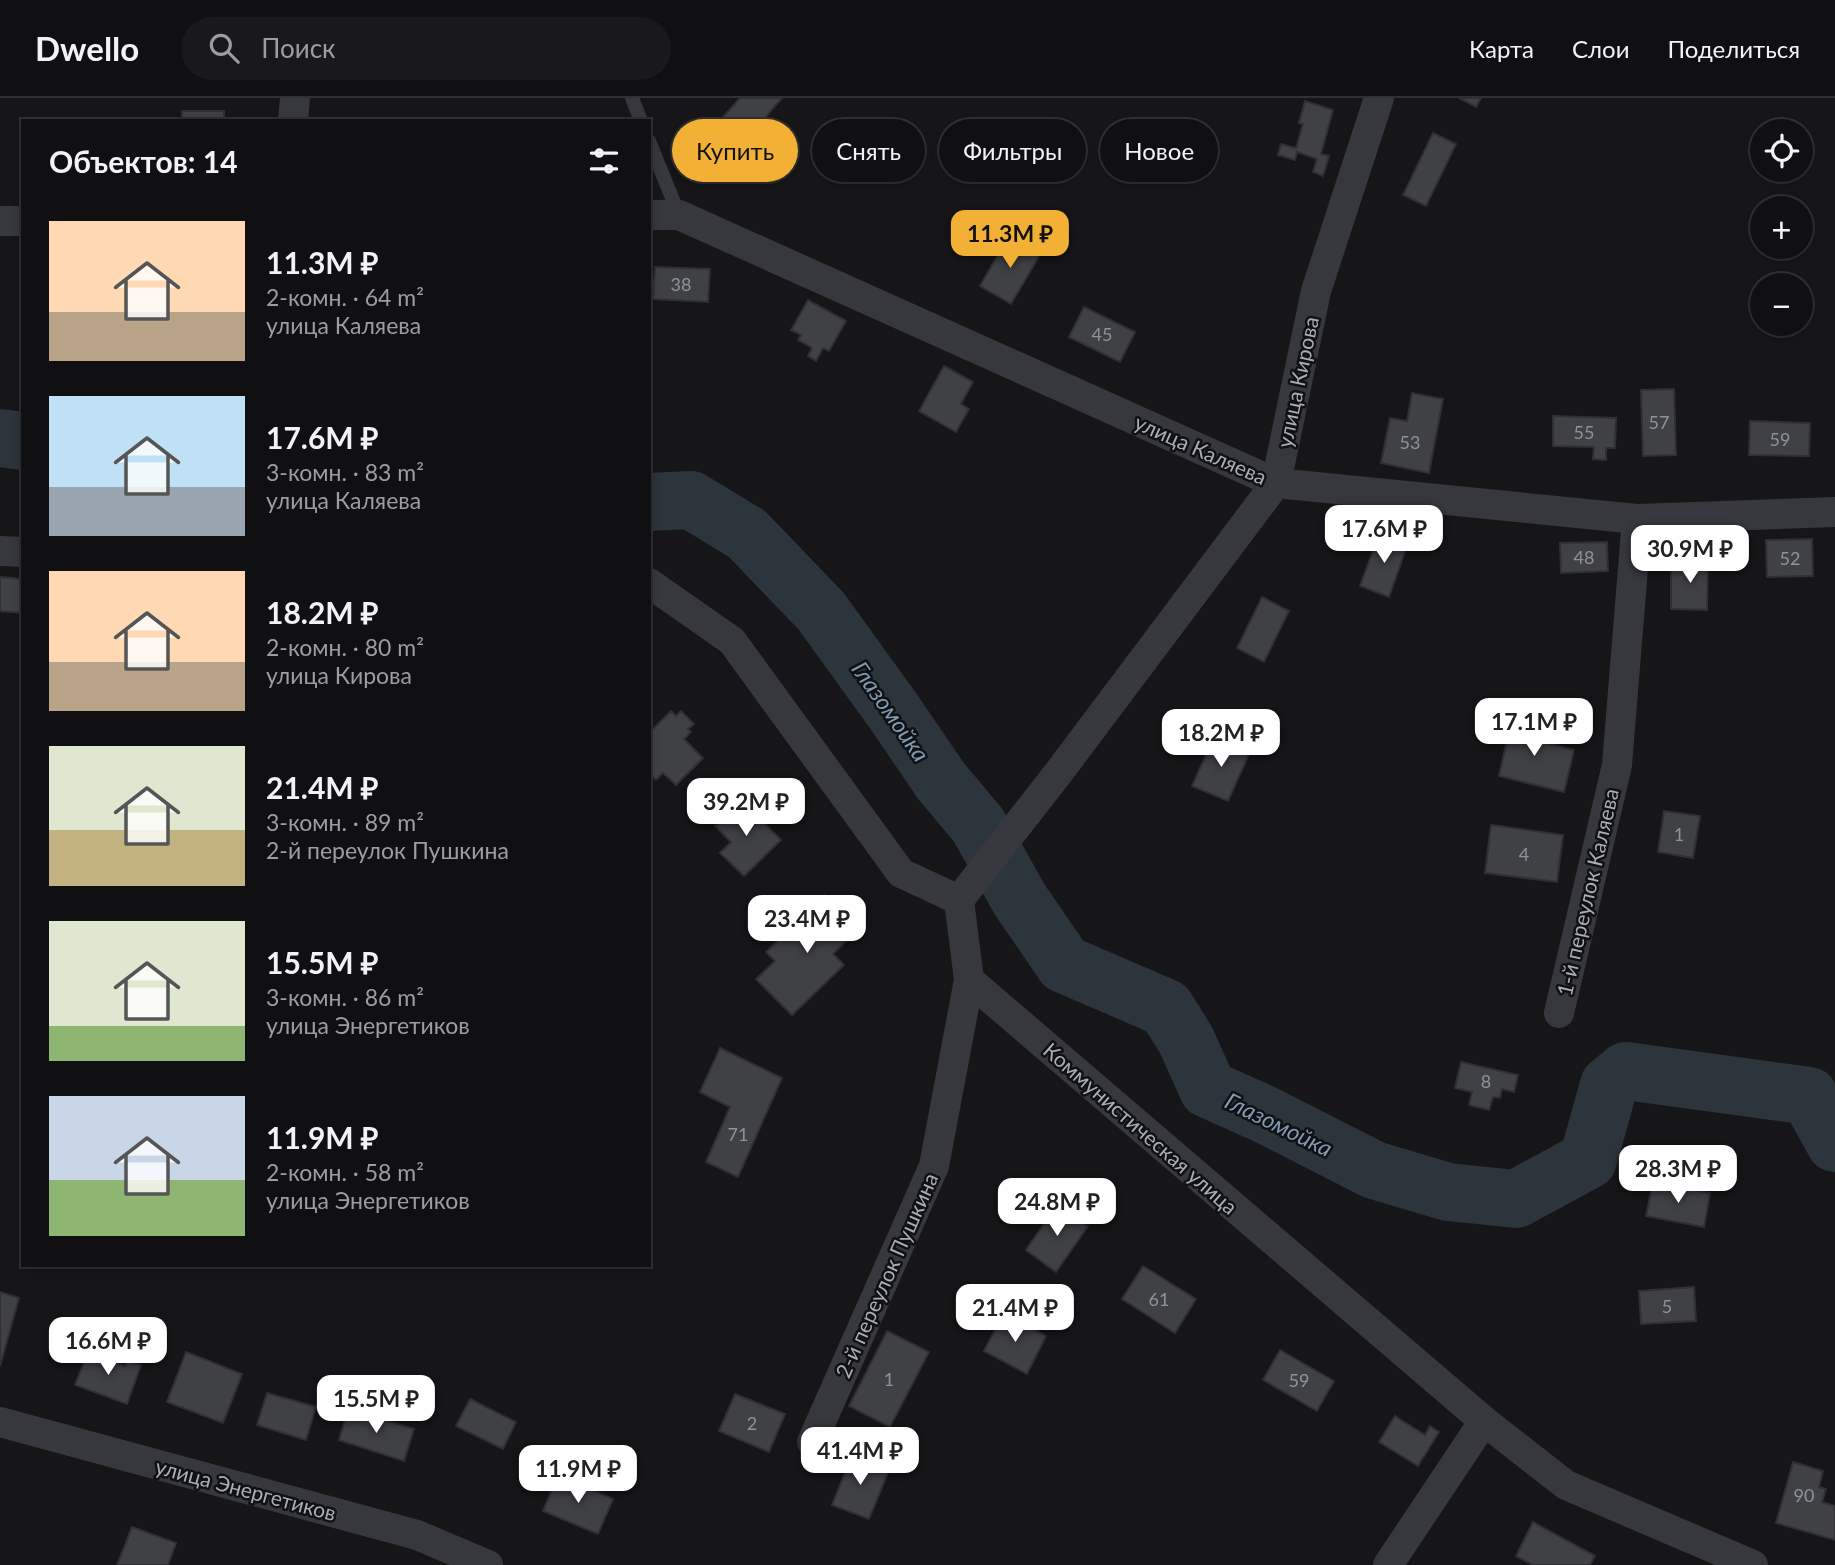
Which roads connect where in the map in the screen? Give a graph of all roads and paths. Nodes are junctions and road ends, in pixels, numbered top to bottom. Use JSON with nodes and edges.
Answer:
{"nodes":[{"id":1,"x":295,"y":98,"type":"edge"},
{"id":2,"x":632,"y":98,"type":"edge"},
{"id":3,"x":1378,"y":98,"type":"edge"},
{"id":4,"x":293,"y":119,"type":"edge"},
{"id":5,"x":640,"y":119,"type":"edge"},
{"id":6,"x":651,"y":146,"type":"edge"},
{"id":7,"x":651,"y":215,"type":"edge"},
{"id":8,"x":679,"y":215,"type":"junction"},
{"id":9,"x":0,"y":221,"type":"edge"},
{"id":10,"x":21,"y":221,"type":"edge"},
{"id":11,"x":1276,"y":483,"type":"junction"},
{"id":12,"x":1835,"y":512,"type":"edge"},
{"id":13,"x":1637,"y":519,"type":"junction"},
{"id":14,"x":0,"y":551,"type":"edge"},
{"id":15,"x":21,"y":552,"type":"edge"},
{"id":16,"x":651,"y":584,"type":"edge"},
{"id":17,"x":959,"y":900,"type":"junction"},
{"id":18,"x":969,"y":980,"type":"junction"},
{"id":19,"x":1559,"y":1013,"type":"dead end"},
{"id":20,"x":1483,"y":1420,"type":"junction"},
{"id":21,"x":0,"y":1422,"type":"edge"},
{"id":22,"x":812,"y":1442,"type":"dead end"},
{"id":23,"x":488,"y":1565,"type":"edge"},
{"id":24,"x":1388,"y":1565,"type":"edge"},
{"id":25,"x":1754,"y":1565,"type":"edge"}],
"edges":[{"from":1,"to":4,"type":"street"},
{"from":2,"to":5,"type":"lane"},
{"from":3,"to":11,"type":"street","name":"улица Кирова"},
{"from":6,"to":8,"type":"lane"},
{"from":7,"to":8,"type":"street","name":"улица Каляева"},
{"from":8,"to":11,"type":"street","name":"улица Каляева"},
{"from":9,"to":10,"type":"street"},
{"from":11,"to":13,"type":"street","name":"улица Каляева"},
{"from":11,"to":17,"type":"street","name":"улица Кирова"},
{"from":12,"to":13,"type":"street","name":"улица Каляева"},
{"from":13,"to":19,"type":"street","name":"1-й переулок Каляева"},
{"from":14,"to":15,"type":"street"},
{"from":16,"to":17,"type":"street"},
{"from":17,"to":18,"type":"street"},
{"from":18,"to":20,"type":"street","name":"Коммунистическая улица"},
{"from":18,"to":22,"type":"street","name":"2-й переулок Пушкина"},
{"from":20,"to":24,"type":"street"},
{"from":20,"to":25,"type":"street","name":"Коммунистическая улица"},
{"from":21,"to":23,"type":"street","name":"улица Энергетиков"}]}
